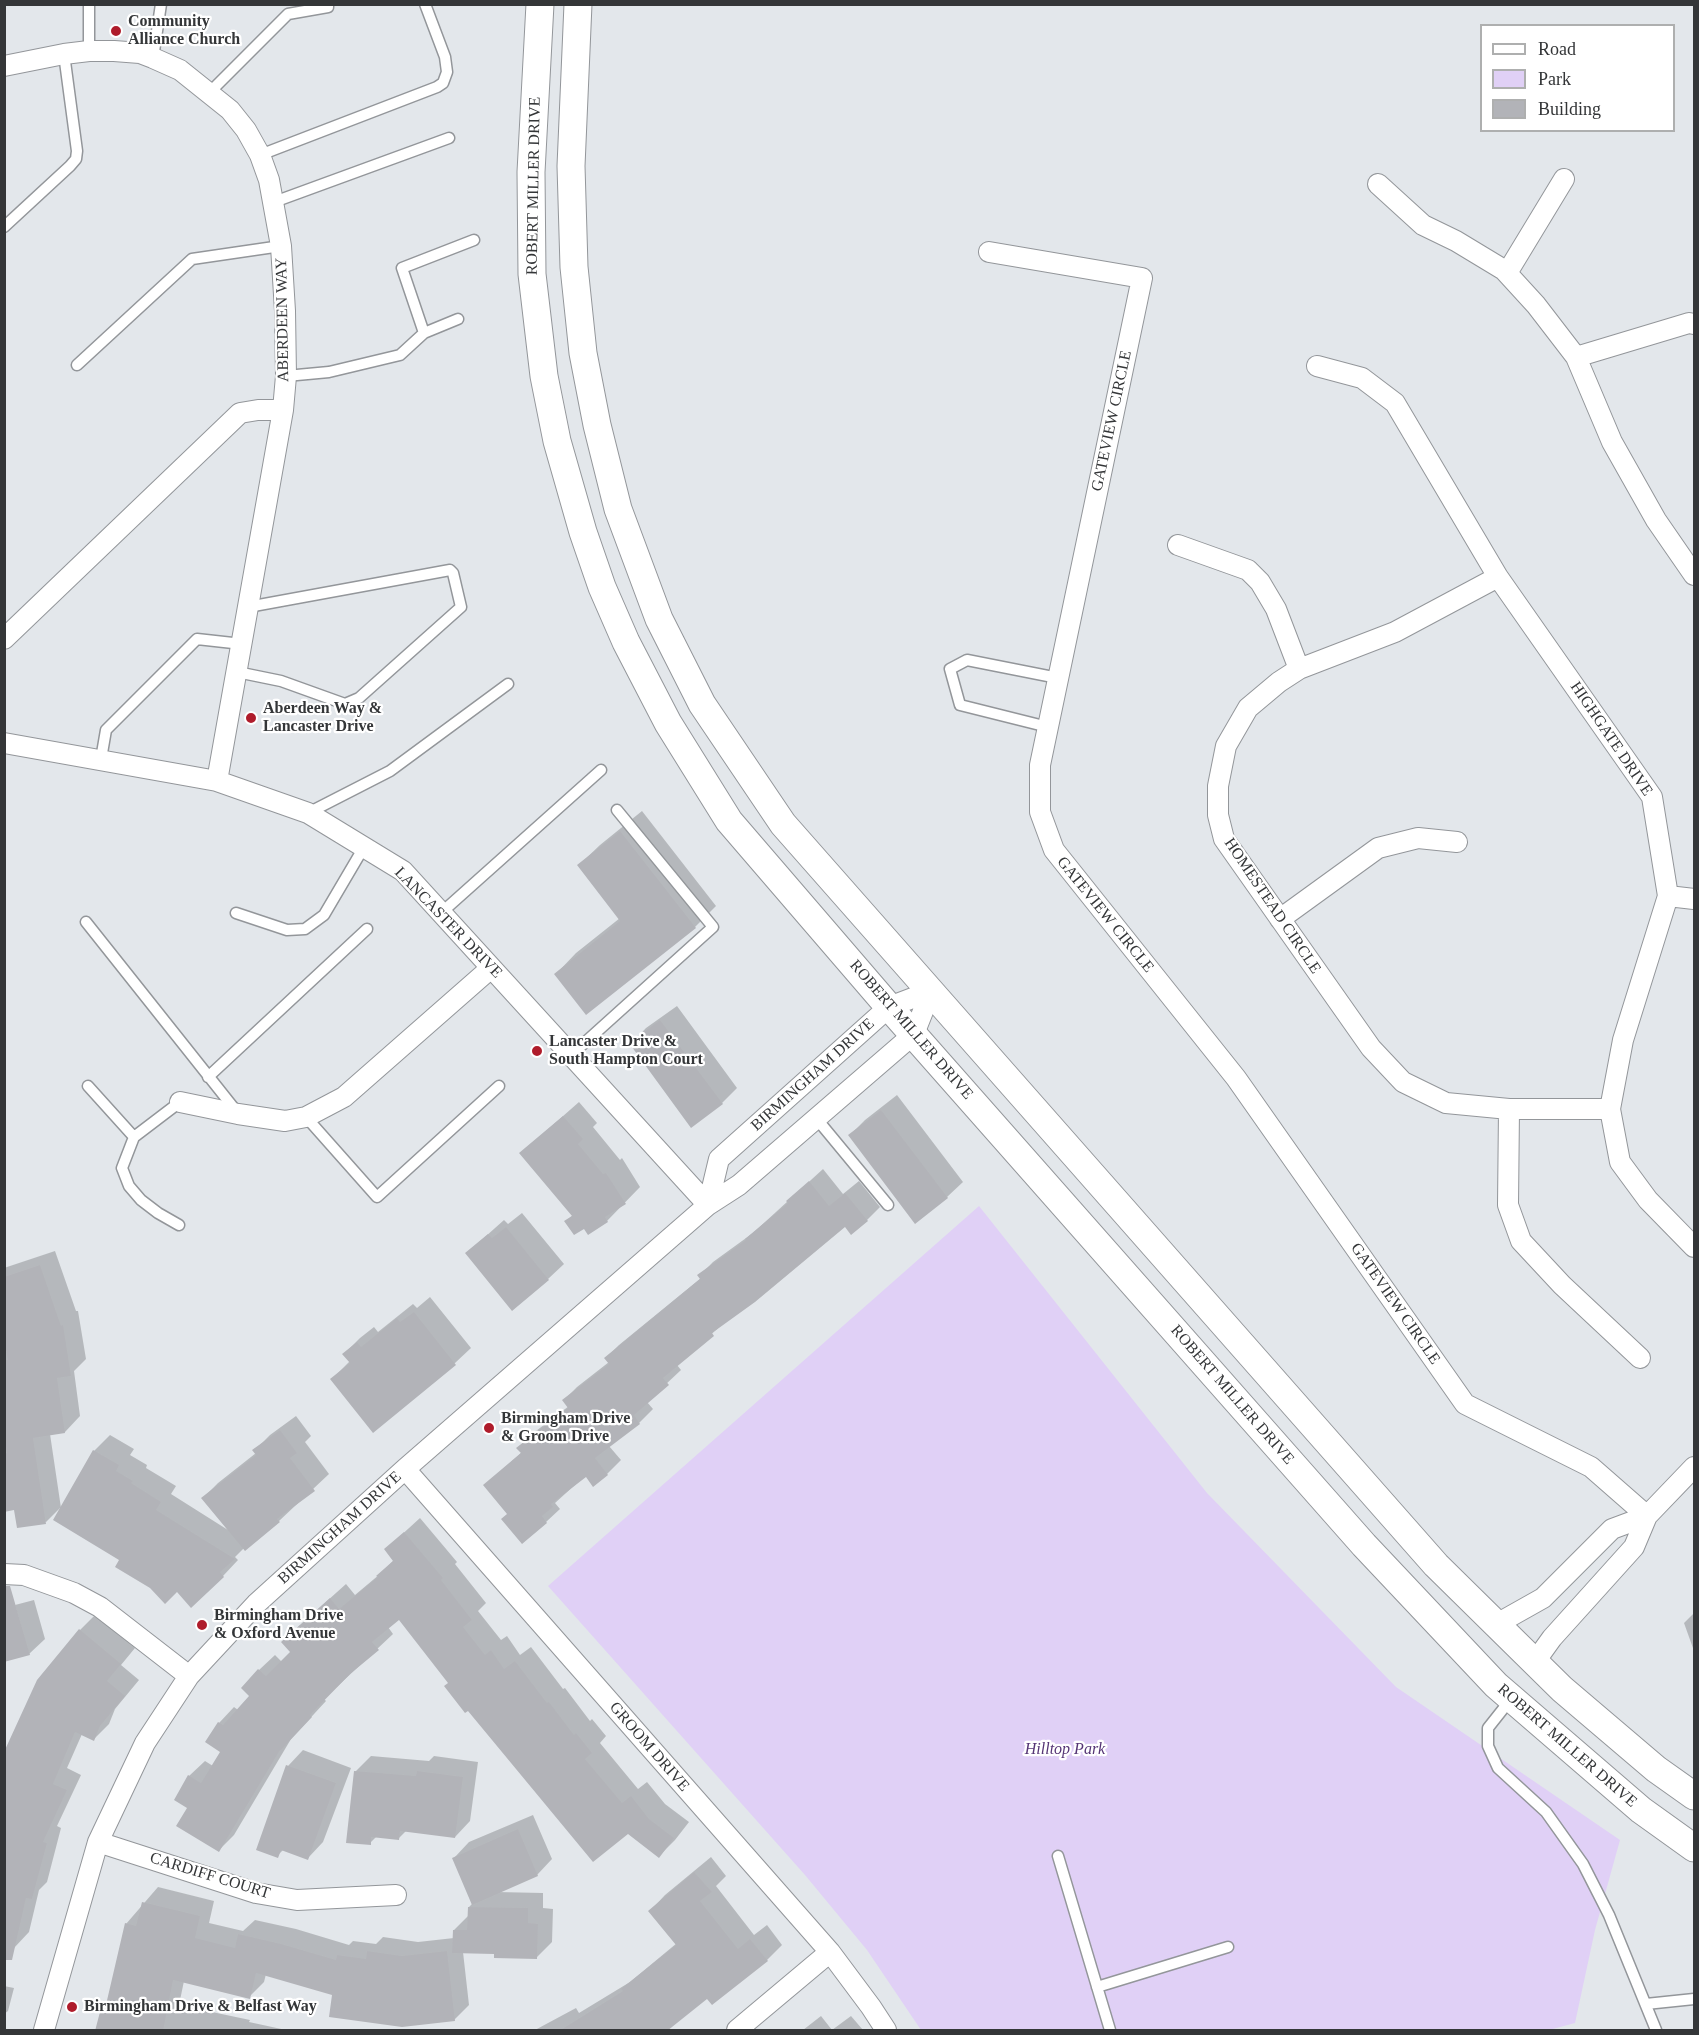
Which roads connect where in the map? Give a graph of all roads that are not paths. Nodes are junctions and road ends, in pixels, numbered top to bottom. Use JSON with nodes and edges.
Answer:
{"nodes":[{"id":1,"x":89,"y":4,"type":"edge"},
{"id":2,"x":161,"y":4,"type":"edge"},
{"id":3,"x":328,"y":4,"type":"edge"},
{"id":4,"x":425,"y":4,"type":"edge"},
{"id":5,"x":540,"y":4,"type":"edge"},
{"id":6,"x":578,"y":4,"type":"edge"},
{"id":7,"x":287,"y":9,"type":"edge"},
{"id":8,"x":89,"y":51,"type":"junction"},
{"id":9,"x":64,"y":54,"type":"junction"},
{"id":10,"x":153,"y":58,"type":"junction"},
{"id":11,"x":4,"y":66,"type":"edge"},
{"id":12,"x":209,"y":93,"type":"junction"},
{"id":13,"x":449,"y":138,"type":"dead end"},
{"id":14,"x":260,"y":155,"type":"junction"},
{"id":15,"x":1564,"y":179,"type":"dead end"},
{"id":16,"x":1378,"y":184,"type":"dead end"},
{"id":17,"x":274,"y":202,"type":"junction"},
{"id":18,"x":4,"y":227,"type":"edge"},
{"id":19,"x":474,"y":240,"type":"dead end"},
{"id":20,"x":281,"y":246,"type":"junction"},
{"id":21,"x":989,"y":252,"type":"dead end"},
{"id":22,"x":1507,"y":273,"type":"junction"},
{"id":23,"x":458,"y":319,"type":"dead end"},
{"id":24,"x":1695,"y":324,"type":"edge"},
{"id":25,"x":424,"y":333,"type":"junction"},
{"id":26,"x":1576,"y":357,"type":"junction"},
{"id":27,"x":77,"y":364,"type":"dead end"},
{"id":28,"x":1317,"y":366,"type":"dead end"},
{"id":29,"x":286,"y":376,"type":"junction"},
{"id":30,"x":283,"y":410,"type":"junction"},
{"id":31,"x":1178,"y":544,"type":"dead end"},
{"id":32,"x":1695,"y":575,"type":"edge"},
{"id":33,"x":1498,"y":577,"type":"junction"},
{"id":34,"x":248,"y":607,"type":"junction"},
{"id":35,"x":4,"y":639,"type":"edge"},
{"id":36,"x":242,"y":644,"type":"junction"},
{"id":37,"x":1299,"y":669,"type":"junction"},
{"id":38,"x":237,"y":672,"type":"junction"},
{"id":39,"x":1058,"y":678,"type":"junction"},
{"id":40,"x":508,"y":684,"type":"dead end"},
{"id":41,"x":1048,"y":727,"type":"junction"},
{"id":42,"x":4,"y":743,"type":"edge"},
{"id":43,"x":101,"y":759,"type":"junction"},
{"id":44,"x":601,"y":770,"type":"dead end"},
{"id":45,"x":217,"y":781,"type":"junction"},
{"id":46,"x":617,"y":810,"type":"dead end"},
{"id":47,"x":308,"y":813,"type":"junction"},
{"id":48,"x":1457,"y":842,"type":"dead end"},
{"id":49,"x":364,"y":847,"type":"junction"},
{"id":50,"x":1668,"y":896,"type":"junction"},
{"id":51,"x":1695,"y":899,"type":"edge"},
{"id":52,"x":441,"y":913,"type":"junction"},
{"id":53,"x":236,"y":914,"type":"dead end"},
{"id":54,"x":1280,"y":919,"type":"junction"},
{"id":55,"x":86,"y":922,"type":"dead end"},
{"id":56,"x":367,"y":929,"type":"dead end"},
{"id":57,"x":492,"y":968,"type":"junction"},
{"id":58,"x":931,"y":991,"type":"junction"},
{"id":59,"x":889,"y":1007,"type":"junction"},
{"id":60,"x":914,"y":1034,"type":"junction"},
{"id":61,"x":571,"y":1055,"type":"junction"},
{"id":62,"x":208,"y":1077,"type":"junction"},
{"id":63,"x":88,"y":1086,"type":"dead end"},
{"id":64,"x":499,"y":1086,"type":"dead end"},
{"id":65,"x":180,"y":1102,"type":"joint"},
{"id":66,"x":1509,"y":1109,"type":"junction"},
{"id":67,"x":1610,"y":1109,"type":"junction"},
{"id":68,"x":238,"y":1114,"type":"junction"},
{"id":69,"x":306,"y":1117,"type":"junction"},
{"id":70,"x":816,"y":1118,"type":"junction"},
{"id":71,"x":134,"y":1137,"type":"junction"},
{"id":72,"x":708,"y":1205,"type":"junction"},
{"id":73,"x":888,"y":1205,"type":"dead end"},
{"id":74,"x":179,"y":1225,"type":"dead end"},
{"id":75,"x":1695,"y":1247,"type":"edge"},
{"id":76,"x":1640,"y":1358,"type":"dead end"},
{"id":77,"x":1695,"y":1467,"type":"edge"},
{"id":78,"x":405,"y":1469,"type":"junction"},
{"id":79,"x":1647,"y":1516,"type":"junction"},
{"id":80,"x":4,"y":1574,"type":"edge"},
{"id":81,"x":1496,"y":1625,"type":"junction"},
{"id":82,"x":1534,"y":1663,"type":"junction"},
{"id":83,"x":189,"y":1676,"type":"junction"},
{"id":84,"x":1511,"y":1699,"type":"junction"},
{"id":85,"x":1695,"y":1796,"type":"edge"},
{"id":86,"x":98,"y":1842,"type":"junction"},
{"id":87,"x":1695,"y":1848,"type":"edge"},
{"id":88,"x":1058,"y":1856,"type":"dead end"},
{"id":89,"x":396,"y":1895,"type":"dead end"},
{"id":90,"x":1228,"y":1947,"type":"dead end"},
{"id":91,"x":830,"y":1952,"type":"junction"},
{"id":92,"x":1097,"y":1987,"type":"junction"},
{"id":93,"x":1695,"y":1999,"type":"edge"},
{"id":94,"x":1646,"y":2004,"type":"junction"},
{"id":95,"x":44,"y":2031,"type":"edge"},
{"id":96,"x":737,"y":2031,"type":"edge"},
{"id":97,"x":886,"y":2031,"type":"edge"},
{"id":98,"x":1110,"y":2031,"type":"edge"},
{"id":99,"x":1656,"y":2031,"type":"edge"}],
"edges":[{"from":1,"to":8,"type":"lane"},
{"from":2,"to":10,"type":"lane"},
{"from":3,"to":7,"type":"lane"},
{"from":4,"to":14,"type":"lane"},
{"from":5,"to":59,"type":"main road","name":"ROBERT MILLER DRIVE"},
{"from":6,"to":58,"type":"main road"},
{"from":7,"to":12,"type":"lane"},
{"from":8,"to":9,"type":"street","name":"ABERDEEN WAY"},
{"from":8,"to":10,"type":"street","name":"ABERDEEN WAY"},
{"from":9,"to":11,"type":"street","name":"ABERDEEN WAY"},
{"from":9,"to":18,"type":"lane"},
{"from":10,"to":12,"type":"street","name":"ABERDEEN WAY"},
{"from":12,"to":14,"type":"street","name":"ABERDEEN WAY"},
{"from":13,"to":17,"type":"lane"},
{"from":14,"to":17,"type":"street","name":"ABERDEEN WAY"},
{"from":15,"to":22,"type":"street"},
{"from":16,"to":22,"type":"street"},
{"from":17,"to":20,"type":"street","name":"ABERDEEN WAY"},
{"from":19,"to":25,"type":"lane"},
{"from":20,"to":27,"type":"lane"},
{"from":20,"to":29,"type":"street","name":"ABERDEEN WAY"},
{"from":21,"to":39,"type":"street","name":"GATEVIEW CIRCLE"},
{"from":22,"to":26,"type":"street"},
{"from":23,"to":25,"type":"lane"},
{"from":24,"to":26,"type":"street"},
{"from":25,"to":29,"type":"lane"},
{"from":26,"to":32,"type":"street"},
{"from":28,"to":33,"type":"street","name":"HIGHGATE DRIVE"},
{"from":29,"to":30,"type":"street","name":"ABERDEEN WAY"},
{"from":30,"to":34,"type":"street","name":"ABERDEEN WAY"},
{"from":30,"to":35,"type":"street"},
{"from":31,"to":37,"type":"street"},
{"from":33,"to":37,"type":"street","name":"HOMESTEAD CIRCLE"},
{"from":33,"to":50,"type":"street","name":"HIGHGATE DRIVE"},
{"from":34,"to":36,"type":"street","name":"ABERDEEN WAY"},
{"from":34,"to":38,"type":"lane"},
{"from":36,"to":38,"type":"street","name":"ABERDEEN WAY"},
{"from":36,"to":43,"type":"lane"},
{"from":37,"to":54,"type":"street","name":"HOMESTEAD CIRCLE"},
{"from":38,"to":45,"type":"street","name":"ABERDEEN WAY"},
{"from":39,"to":41,"type":"street","name":"GATEVIEW CIRCLE"},
{"from":39,"to":41,"type":"lane"},
{"from":40,"to":47,"type":"lane"},
{"from":41,"to":79,"type":"street","name":"GATEVIEW CIRCLE"},
{"from":42,"to":43,"type":"street","name":"LANCASTER DRIVE"},
{"from":43,"to":45,"type":"street","name":"LANCASTER DRIVE"},
{"from":44,"to":52,"type":"lane"},
{"from":45,"to":47,"type":"street","name":"LANCASTER DRIVE"},
{"from":46,"to":61,"type":"lane"},
{"from":47,"to":49,"type":"street","name":"LANCASTER DRIVE"},
{"from":48,"to":54,"type":"street"},
{"from":49,"to":52,"type":"street","name":"LANCASTER DRIVE"},
{"from":49,"to":53,"type":"lane"},
{"from":50,"to":51,"type":"street"},
{"from":50,"to":67,"type":"street","name":"HIGHGATE DRIVE"},
{"from":52,"to":57,"type":"street","name":"LANCASTER DRIVE"},
{"from":54,"to":66,"type":"street","name":"HOMESTEAD CIRCLE"},
{"from":55,"to":62,"type":"lane"},
{"from":56,"to":62,"type":"lane"},
{"from":57,"to":61,"type":"street","name":"LANCASTER DRIVE"},
{"from":57,"to":69,"type":"street"},
{"from":58,"to":59,"type":"street","name":"BIRMINGHAM DRIVE"},
{"from":58,"to":60,"type":"street","name":"BIRMINGHAM DRIVE"},
{"from":58,"to":81,"type":"main road"},
{"from":59,"to":60,"type":"main road","name":"ROBERT MILLER DRIVE"},
{"from":59,"to":72,"type":"street","name":"BIRMINGHAM DRIVE"},
{"from":60,"to":70,"type":"street","name":"BIRMINGHAM DRIVE"},
{"from":60,"to":84,"type":"main road","name":"ROBERT MILLER DRIVE"},
{"from":61,"to":72,"type":"street","name":"LANCASTER DRIVE"},
{"from":62,"to":68,"type":"lane"},
{"from":63,"to":71,"type":"lane"},
{"from":64,"to":69,"type":"lane"},
{"from":65,"to":68,"type":"street"},
{"from":65,"to":71,"type":"lane"},
{"from":66,"to":67,"type":"street","name":"HOMESTEAD CIRCLE"},
{"from":66,"to":76,"type":"street"},
{"from":67,"to":75,"type":"street","name":"HIGHGATE DRIVE"},
{"from":68,"to":69,"type":"street"},
{"from":70,"to":72,"type":"street","name":"BIRMINGHAM DRIVE"},
{"from":70,"to":73,"type":"lane"},
{"from":71,"to":74,"type":"lane"},
{"from":72,"to":78,"type":"street","name":"BIRMINGHAM DRIVE"},
{"from":77,"to":79,"type":"street"},
{"from":78,"to":83,"type":"street","name":"BIRMINGHAM DRIVE"},
{"from":78,"to":91,"type":"street","name":"GROOM DRIVE"},
{"from":79,"to":81,"type":"street"},
{"from":79,"to":82,"type":"street"},
{"from":80,"to":83,"type":"street"},
{"from":81,"to":82,"type":"main road"},
{"from":82,"to":85,"type":"main road"},
{"from":83,"to":86,"type":"street","name":"BIRMINGHAM DRIVE"},
{"from":84,"to":87,"type":"main road","name":"ROBERT MILLER DRIVE"},
{"from":84,"to":94,"type":"lane"},
{"from":86,"to":89,"type":"street","name":"CARDIFF COURT"},
{"from":86,"to":95,"type":"street","name":"BIRMINGHAM DRIVE"},
{"from":88,"to":92,"type":"lane"},
{"from":90,"to":92,"type":"lane"},
{"from":91,"to":96,"type":"street"},
{"from":91,"to":97,"type":"street","name":"GROOM DRIVE"},
{"from":92,"to":98,"type":"lane"},
{"from":93,"to":94,"type":"lane"},
{"from":94,"to":99,"type":"lane"}]}
